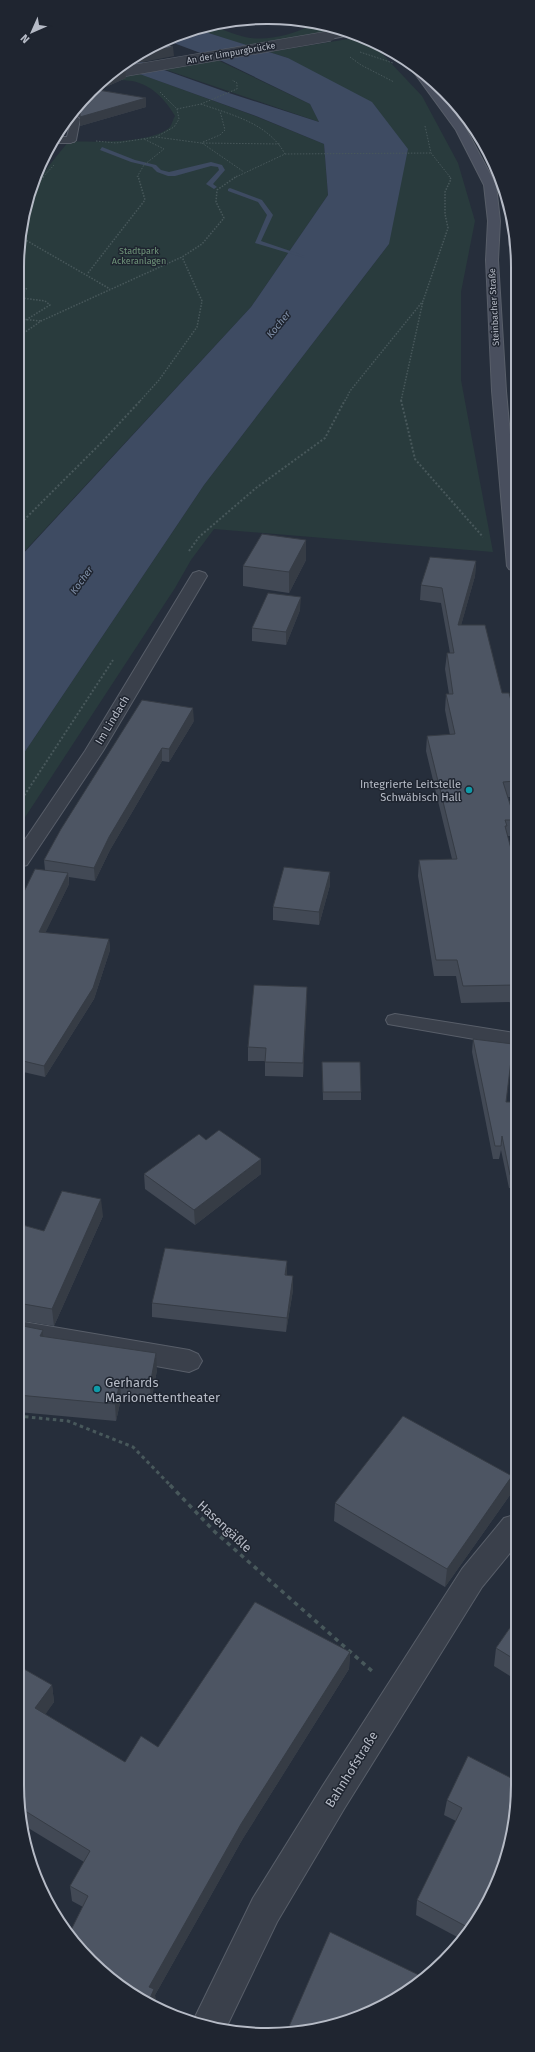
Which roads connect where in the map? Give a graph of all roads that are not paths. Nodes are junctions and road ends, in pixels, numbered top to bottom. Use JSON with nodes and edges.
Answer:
{"nodes":[{"id":1,"x":340,"y":35,"type":"edge"},
{"id":2,"x":122,"y":72,"type":"edge"},
{"id":3,"x":426,"y":82,"type":"edge"},
{"id":4,"x":76,"y":119,"type":"dead end"},
{"id":5,"x":60,"y":140,"type":"edge"},
{"id":6,"x":71,"y":140,"type":"joint"},
{"id":7,"x":511,"y":525,"type":"edge"},
{"id":8,"x":199,"y":576,"type":"dead end"},
{"id":9,"x":24,"y":855,"type":"edge"},
{"id":10,"x":395,"y":1020,"type":"dead end"},
{"id":11,"x":511,"y":1039,"type":"edge"},
{"id":12,"x":24,"y":1332,"type":"edge"},
{"id":13,"x":189,"y":1361,"type":"dead end"},
{"id":14,"x":511,"y":1531,"type":"edge"},
{"id":15,"x":211,"y":2021,"type":"edge"}],
"edges":[{"from":1,"to":2,"type":"street","name":"An der Limpurgbrücke","bridge":true},
{"from":3,"to":7,"type":"main road","name":"Steinbacher Straße"},
{"from":4,"to":6,"type":"lane"},
{"from":5,"to":6,"type":"street"},
{"from":8,"to":9,"type":"street","name":"Im Lindach"},
{"from":10,"to":11,"type":"lane"},
{"from":12,"to":13,"type":"street"},
{"from":14,"to":15,"type":"street","name":"Bahnhofstraße"}]}
